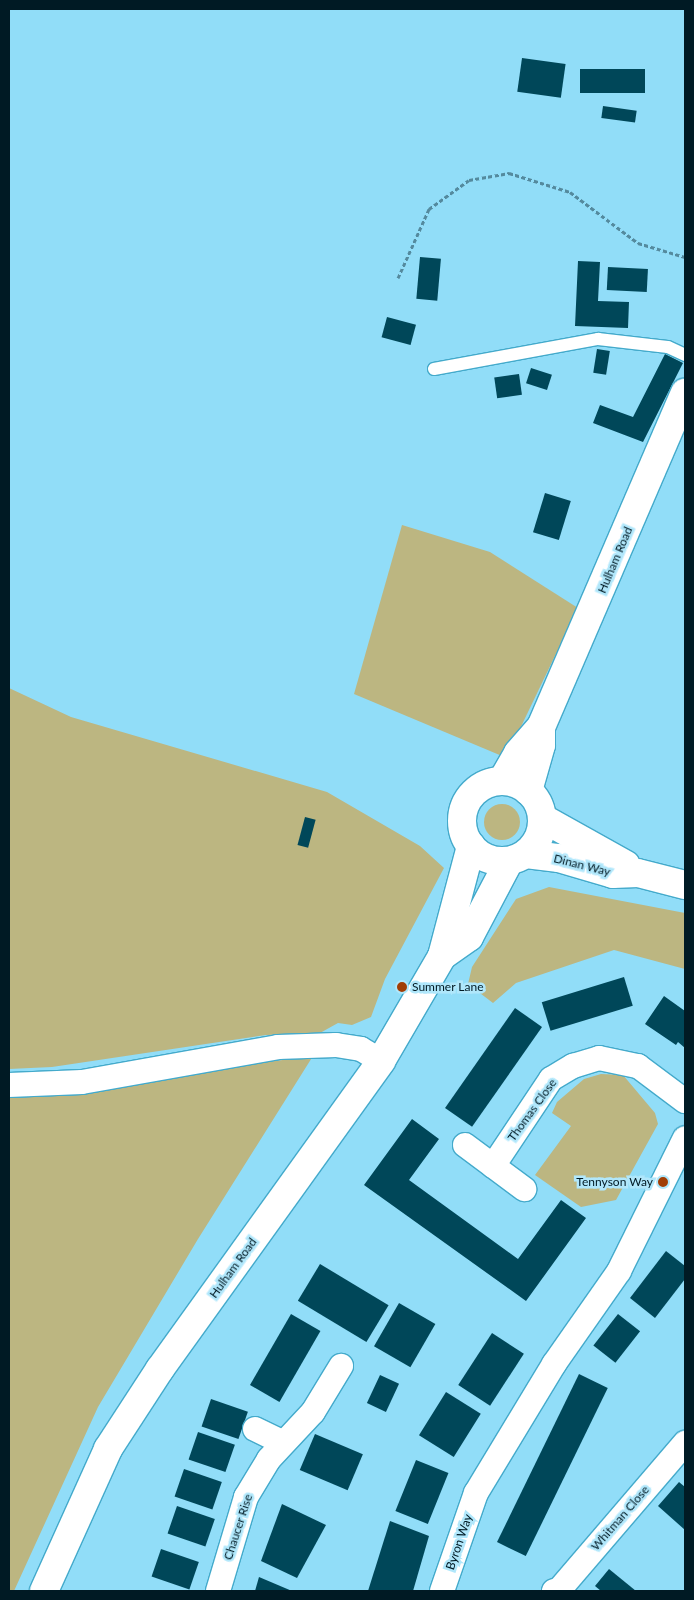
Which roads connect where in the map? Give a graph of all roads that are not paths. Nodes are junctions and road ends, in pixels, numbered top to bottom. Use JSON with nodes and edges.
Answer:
{"nodes":[{"id":1,"x":685,"y":355,"type":"edge"},
{"id":2,"x":434,"y":369,"type":"dead end"},
{"id":3,"x":685,"y":393,"type":"edge"},
{"id":4,"x":542,"y":727,"type":"junction"},
{"id":5,"x":502,"y":781,"type":"junction"},
{"id":6,"x":528,"y":791,"type":"junction"},
{"id":7,"x":542,"y":818,"type":"junction"},
{"id":8,"x":471,"y":846,"type":"junction"},
{"id":9,"x":518,"y":857,"type":"junction"},
{"id":10,"x":638,"y":873,"type":"junction"},
{"id":11,"x":685,"y":885,"type":"edge"},
{"id":12,"x":442,"y":956,"type":"junction"},
{"id":13,"x":381,"y":1061,"type":"junction"},
{"id":14,"x":9,"y":1085,"type":"edge"},
{"id":15,"x":685,"y":1101,"type":"edge"},
{"id":16,"x":685,"y":1138,"type":"edge"},
{"id":17,"x":465,"y":1145,"type":"dead end"},
{"id":18,"x":493,"y":1166,"type":"junction"},
{"id":19,"x":524,"y":1189,"type":"dead end"},
{"id":20,"x":341,"y":1366,"type":"dead end"},
{"id":21,"x":255,"y":1429,"type":"dead end"},
{"id":22,"x":282,"y":1442,"type":"junction"},
{"id":23,"x":682,"y":1451,"type":"edge"},
{"id":24,"x":44,"y":1591,"type":"edge"},
{"id":25,"x":218,"y":1591,"type":"edge"},
{"id":26,"x":446,"y":1591,"type":"edge"},
{"id":27,"x":557,"y":1591,"type":"edge"}],
"edges":[{"from":1,"to":2,"type":"lane"},
{"from":3,"to":4,"type":"street","name":"Hulham Road"},
{"from":4,"to":5,"type":"street","name":"Hulham Road"},
{"from":4,"to":6,"type":"street","name":"Hulham Road"},
{"from":5,"to":6,"type":"street"},
{"from":5,"to":8,"type":"street"},
{"from":6,"to":7,"type":"street"},
{"from":7,"to":9,"type":"street","name":"Hulham Road"},
{"from":7,"to":10,"type":"street","name":"Dinan Way"},
{"from":8,"to":9,"type":"street"},
{"from":8,"to":12,"type":"street","name":"Hulham Road"},
{"from":9,"to":10,"type":"street","name":"Dinan Way"},
{"from":9,"to":12,"type":"street","name":"Hulham Road"},
{"from":10,"to":11,"type":"street","name":"Dinan Way"},
{"from":12,"to":13,"type":"street","name":"Hulham Road"},
{"from":13,"to":14,"type":"street"},
{"from":13,"to":24,"type":"street","name":"Hulham Road"},
{"from":15,"to":18,"type":"street","name":"Thomas Close"},
{"from":16,"to":26,"type":"street","name":"Byron Way"},
{"from":17,"to":18,"type":"street"},
{"from":18,"to":19,"type":"street"},
{"from":20,"to":22,"type":"street","name":"Chaucer Rise"},
{"from":21,"to":22,"type":"street"},
{"from":22,"to":25,"type":"street","name":"Chaucer Rise"},
{"from":23,"to":27,"type":"street","name":"Whitman Close"}]}
